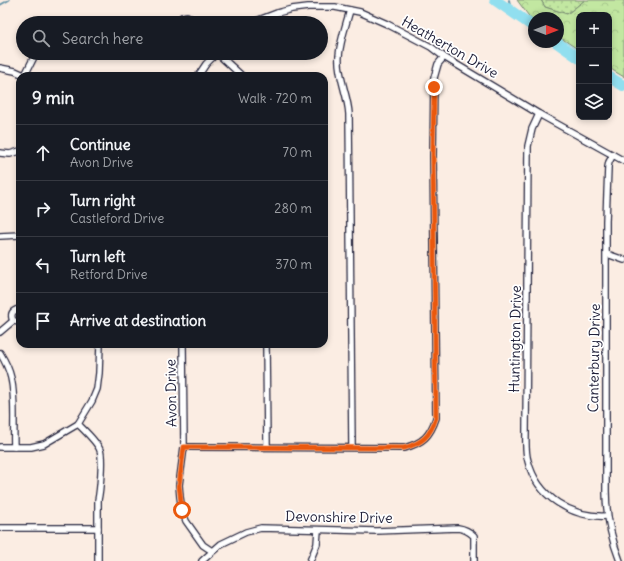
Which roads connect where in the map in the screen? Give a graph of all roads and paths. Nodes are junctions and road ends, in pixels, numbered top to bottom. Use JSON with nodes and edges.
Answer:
{"nodes":[{"id":1,"x":350,"y":10,"type":"junction"},
{"id":2,"x":269,"y":16,"type":"edge"},
{"id":3,"x":444,"y":57,"type":"junction"},
{"id":4,"x":33,"y":60,"type":"edge"},
{"id":5,"x":210,"y":60,"type":"edge"},
{"id":6,"x":225,"y":60,"type":"edge"},
{"id":7,"x":0,"y":68,"type":"edge"},
{"id":8,"x":16,"y":72,"type":"edge"},
{"id":9,"x":27,"y":72,"type":"edge"},
{"id":10,"x":201,"y":72,"type":"edge"},
{"id":11,"x":238,"y":72,"type":"edge"},
{"id":12,"x":539,"y":114,"type":"junction"},
{"id":13,"x":0,"y":153,"type":"edge"},
{"id":14,"x":16,"y":153,"type":"edge"},
{"id":15,"x":614,"y":155,"type":"junction"},
{"id":16,"x":624,"y":161,"type":"edge"},
{"id":17,"x":0,"y":236,"type":"edge"},
{"id":18,"x":16,"y":236,"type":"edge"},
{"id":19,"x":607,"y":254,"type":"junction"},
{"id":20,"x":624,"y":260,"type":"edge"},
{"id":21,"x":16,"y":310,"type":"edge"},
{"id":22,"x":13,"y":321,"type":"junction"},
{"id":23,"x":16,"y":321,"type":"edge"},
{"id":24,"x":0,"y":332,"type":"edge"},
{"id":25,"x":100,"y":348,"type":"edge"},
{"id":26,"x":183,"y":348,"type":"edge"},
{"id":27,"x":266,"y":348,"type":"edge"},
{"id":28,"x":0,"y":353,"type":"edge"},
{"id":29,"x":78,"y":424,"type":"junction"},
{"id":30,"x":267,"y":446,"type":"junction"},
{"id":31,"x":0,"y":447,"type":"edge"},
{"id":32,"x":14,"y":447,"type":"junction"},
{"id":33,"x":184,"y":447,"type":"junction"},
{"id":34,"x":352,"y":447,"type":"junction"},
{"id":35,"x":607,"y":516,"type":"junction"},
{"id":36,"x":0,"y":528,"type":"edge"},
{"id":37,"x":98,"y":528,"type":"junction"},
{"id":38,"x":318,"y":530,"type":"junction"},
{"id":39,"x":212,"y":551,"type":"junction"},
{"id":40,"x":98,"y":561,"type":"edge"},
{"id":41,"x":202,"y":561,"type":"edge"},
{"id":42,"x":310,"y":561,"type":"edge"},
{"id":43,"x":474,"y":561,"type":"edge"},
{"id":44,"x":620,"y":561,"type":"edge"}],
"edges":[{"from":1,"to":2,"type":"street","name":"Heatherton Drive"},
{"from":1,"to":3,"type":"street","name":"Heatherton Drive"},
{"from":1,"to":34,"type":"street"},
{"from":3,"to":12,"type":"street","name":"Heatherton Drive"},
{"from":3,"to":34,"type":"street"},
{"from":4,"to":9,"type":"street"},
{"from":5,"to":10,"type":"street"},
{"from":6,"to":11,"type":"street"},
{"from":7,"to":8,"type":"street"},
{"from":12,"to":15,"type":"street","name":"Heatherton Drive"},
{"from":12,"to":35,"type":"street","name":"Huntington Drive"},
{"from":13,"to":14,"type":"street"},
{"from":15,"to":16,"type":"street","name":"Heatherton Drive"},
{"from":15,"to":19,"type":"street","name":"Canterbury Drive"},
{"from":17,"to":18,"type":"street"},
{"from":19,"to":20,"type":"street"},
{"from":19,"to":35,"type":"street","name":"Canterbury Drive"},
{"from":21,"to":22,"type":"street"},
{"from":22,"to":23,"type":"street"},
{"from":22,"to":24,"type":"street"},
{"from":25,"to":29,"type":"street"},
{"from":26,"to":33,"type":"street","name":"Avon Drive"},
{"from":27,"to":30,"type":"street"},
{"from":28,"to":32,"type":"street"},
{"from":29,"to":32,"type":"street"},
{"from":29,"to":37,"type":"street"},
{"from":30,"to":33,"type":"street"},
{"from":30,"to":34,"type":"street"},
{"from":31,"to":32,"type":"street"},
{"from":33,"to":39,"type":"street","name":"Avon Drive"},
{"from":35,"to":44,"type":"street","name":"Canterbury Drive"},
{"from":36,"to":37,"type":"street"},
{"from":37,"to":40,"type":"street"},
{"from":38,"to":39,"type":"street","name":"Devonshire Drive"},
{"from":38,"to":42,"type":"street"},
{"from":38,"to":43,"type":"street","name":"Devonshire Drive"},
{"from":39,"to":41,"type":"street","name":"Devonshire Drive"}]}
